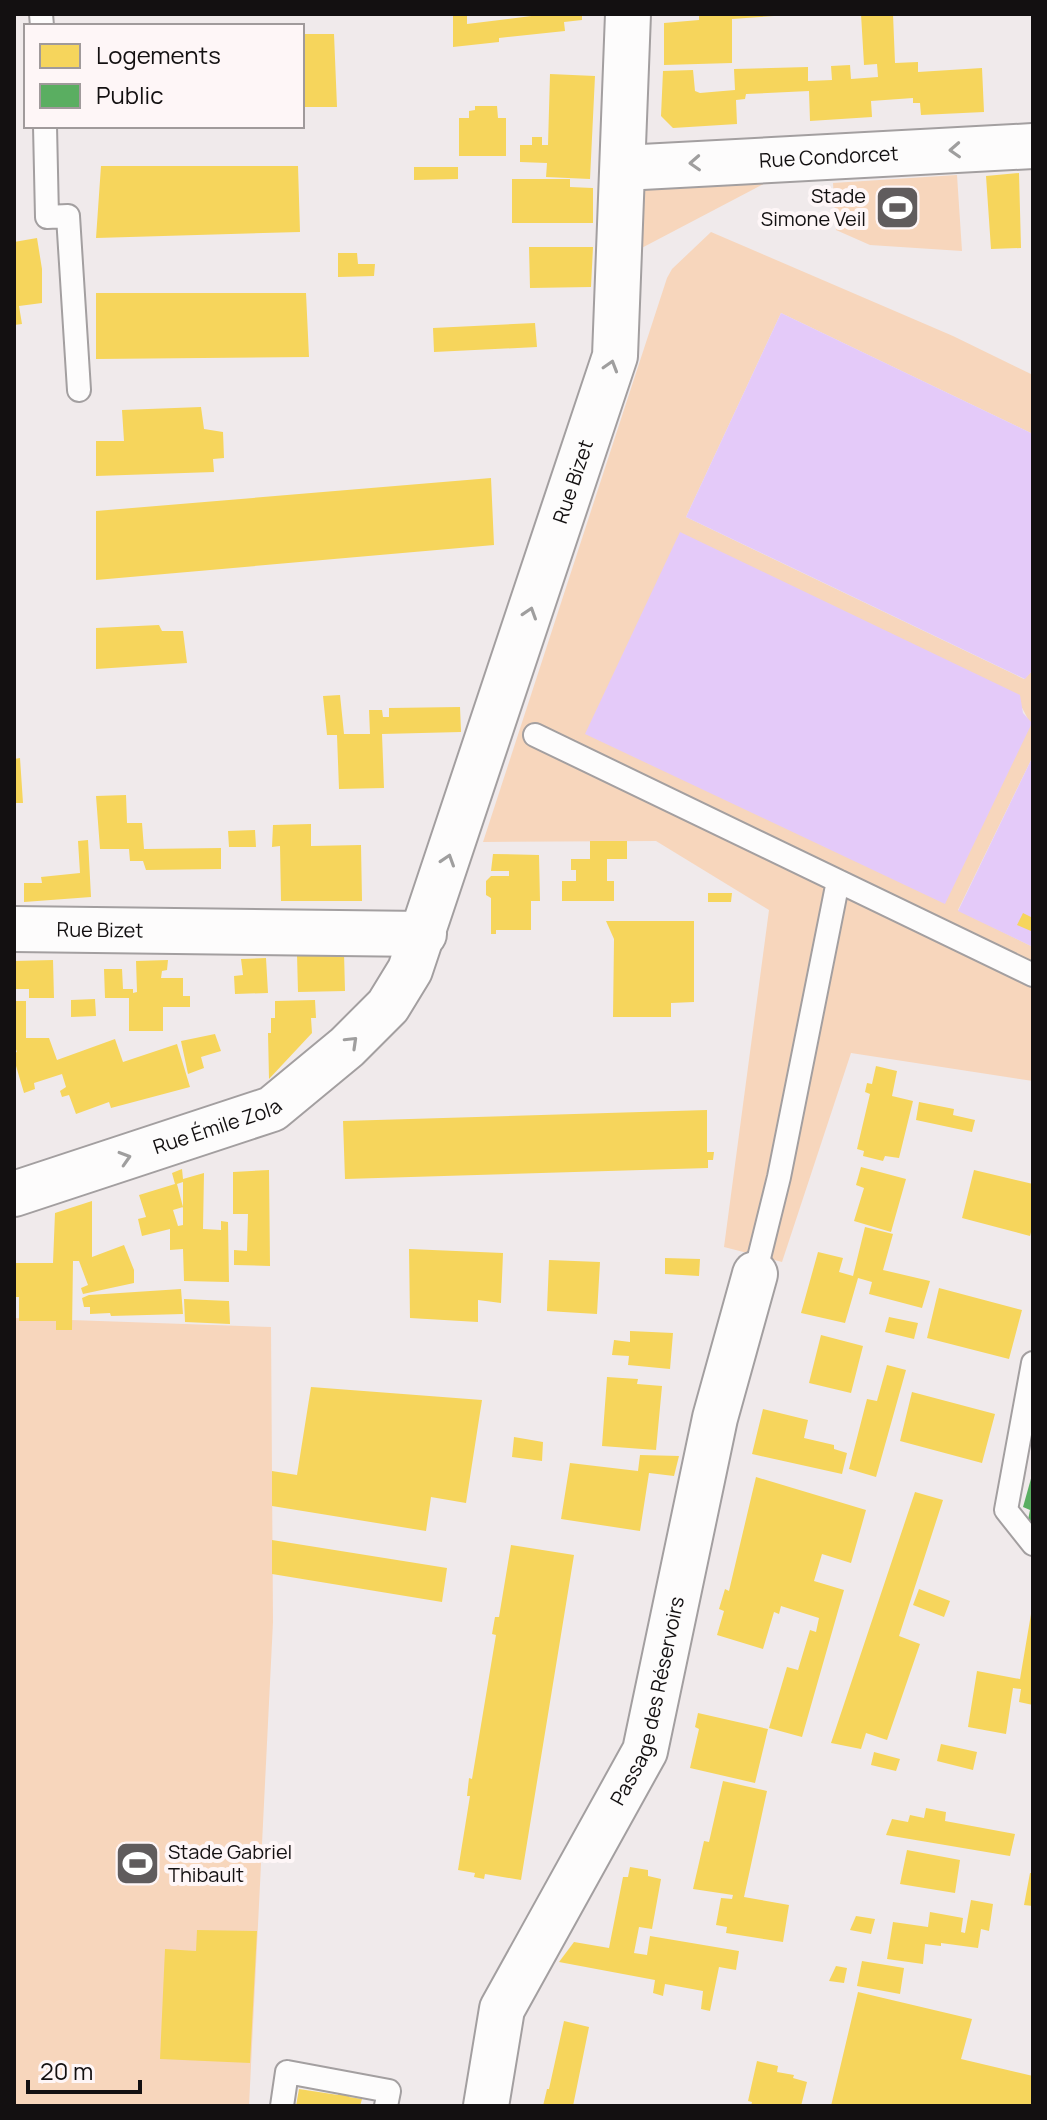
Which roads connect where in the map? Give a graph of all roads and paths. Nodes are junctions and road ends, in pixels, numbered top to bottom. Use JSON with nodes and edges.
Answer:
{"nodes":[{"id":1,"x":628,"y":14,"type":"edge"},
{"id":2,"x":45,"y":128,"type":"edge"},
{"id":3,"x":1033,"y":146,"type":"edge"},
{"id":4,"x":623,"y":168,"type":"junction"},
{"id":5,"x":79,"y":390,"type":"dead end"},
{"id":6,"x":535,"y":735,"type":"dead end"},
{"id":7,"x":838,"y":881,"type":"junction"},
{"id":8,"x":14,"y":929,"type":"edge"},
{"id":9,"x":424,"y":934,"type":"junction"},
{"id":10,"x":1033,"y":975,"type":"edge"},
{"id":11,"x":388,"y":1006,"type":"joint"},
{"id":12,"x":14,"y":1194,"type":"edge"},
{"id":13,"x":755,"y":1274,"type":"joint"},
{"id":14,"x":1033,"y":1363,"type":"edge"},
{"id":15,"x":1033,"y":1544,"type":"edge"},
{"id":16,"x":282,"y":2106,"type":"edge"},
{"id":17,"x":386,"y":2106,"type":"edge"},
{"id":18,"x":486,"y":2106,"type":"edge"}],
"edges":[{"from":1,"to":4,"type":"street","name":"Rue Bizet"},
{"from":2,"to":5,"type":"lane"},
{"from":3,"to":4,"type":"street","name":"Rue Condorcet","one_way":true},
{"from":9,"to":4,"type":"street","name":"Rue Bizet","one_way":true},
{"from":6,"to":7,"type":"lane"},
{"from":7,"to":10,"type":"lane"},
{"from":7,"to":13,"type":"lane"},
{"from":8,"to":9,"type":"street","name":"Rue Bizet"},
{"from":9,"to":11,"type":"street","name":"Rue Bizet"},
{"from":12,"to":11,"type":"street","name":"Rue Émile Zola","one_way":true},
{"from":13,"to":18,"type":"street","name":"Passage des Réservoirs"},
{"from":14,"to":15,"type":"lane"},
{"from":16,"to":17,"type":"lane"}]}
